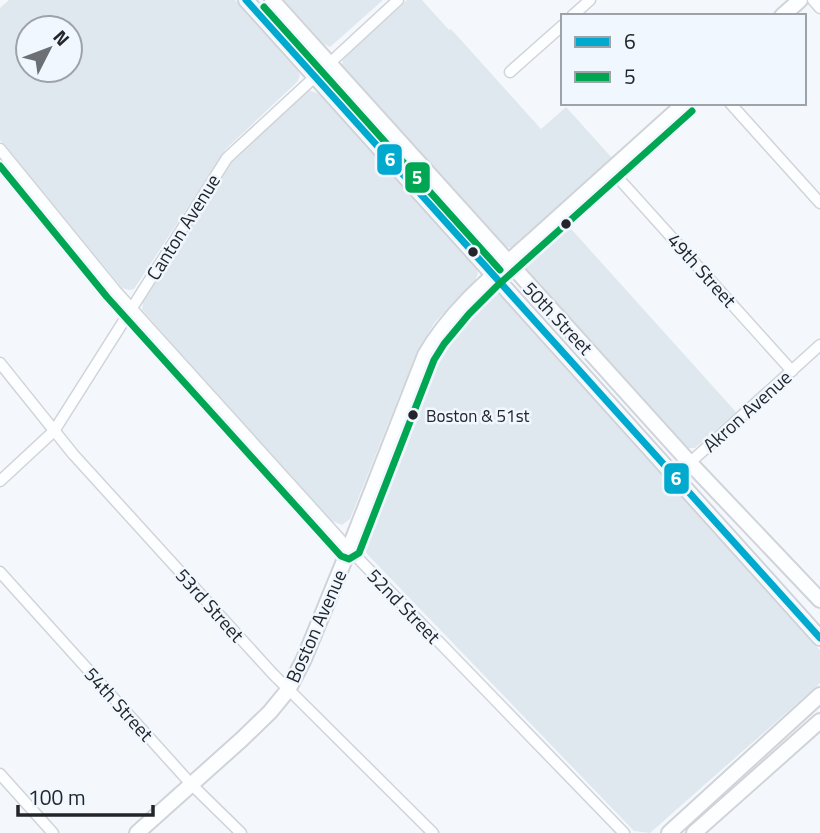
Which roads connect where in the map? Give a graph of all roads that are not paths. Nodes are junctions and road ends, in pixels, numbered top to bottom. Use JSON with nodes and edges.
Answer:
{"nodes":[{"id":1,"x":246,"y":0,"type":"edge"},
{"id":2,"x":272,"y":0,"type":"edge"},
{"id":3,"x":398,"y":0,"type":"edge"},
{"id":4,"x":590,"y":0,"type":"edge"},
{"id":5,"x":800,"y":0,"type":"edge"},
{"id":6,"x":813,"y":0,"type":"edge"},
{"id":7,"x":820,"y":8,"type":"edge"},
{"id":8,"x":574,"y":14,"type":"edge"},
{"id":9,"x":784,"y":14,"type":"edge"},
{"id":10,"x":561,"y":26,"type":"edge"},
{"id":11,"x":328,"y":62,"type":"junction"},
{"id":12,"x":510,"y":72,"type":"dead end"},
{"id":13,"x":314,"y":76,"type":"junction"},
{"id":14,"x":683,"y":105,"type":"edge"},
{"id":15,"x":732,"y":105,"type":"edge"},
{"id":16,"x":0,"y":149,"type":"edge"},
{"id":17,"x":611,"y":170,"type":"junction"},
{"id":18,"x":820,"y":203,"type":"edge"},
{"id":19,"x":508,"y":263,"type":"junction"},
{"id":20,"x":493,"y":276,"type":"junction"},
{"id":21,"x":131,"y":309,"type":"junction"},
{"id":22,"x":820,"y":345,"type":"edge"},
{"id":23,"x":0,"y":363,"type":"edge"},
{"id":24,"x":792,"y":370,"type":"junction"},
{"id":25,"x":54,"y":431,"type":"junction"},
{"id":26,"x":690,"y":463,"type":"junction"},
{"id":27,"x":674,"y":477,"type":"junction"},
{"id":28,"x":0,"y":481,"type":"edge"},
{"id":29,"x":349,"y":549,"type":"junction"},
{"id":30,"x":0,"y":572,"type":"edge"},
{"id":31,"x":820,"y":600,"type":"edge"},
{"id":32,"x":820,"y":638,"type":"edge"},
{"id":33,"x":288,"y":690,"type":"junction"},
{"id":34,"x":820,"y":695,"type":"edge"},
{"id":35,"x":820,"y":721,"type":"edge"},
{"id":36,"x":0,"y":774,"type":"edge"},
{"id":37,"x":191,"y":784,"type":"junction"},
{"id":38,"x":53,"y":833,"type":"edge"},
{"id":39,"x":137,"y":833,"type":"edge"},
{"id":40,"x":241,"y":833,"type":"edge"},
{"id":41,"x":433,"y":833,"type":"edge"},
{"id":42,"x":624,"y":833,"type":"edge"},
{"id":43,"x":669,"y":833,"type":"edge"},
{"id":44,"x":694,"y":833,"type":"edge"}],
"edges":[{"from":1,"to":13,"type":"main road","name":"50th Street"},
{"from":2,"to":11,"type":"main road","name":"50th Street"},
{"from":3,"to":11,"type":"street","name":"Canton Avenue"},
{"from":4,"to":8,"type":"street"},
{"from":5,"to":9,"type":"main road"},
{"from":6,"to":7,"type":"street"},
{"from":10,"to":12,"type":"street"},
{"from":11,"to":13,"type":"street","name":"Canton Avenue"},
{"from":11,"to":19,"type":"main road","name":"50th Street"},
{"from":13,"to":20,"type":"main road","name":"50th Street"},
{"from":13,"to":21,"type":"street","name":"Canton Avenue"},
{"from":14,"to":17,"type":"main road","name":"Boston Avenue"},
{"from":15,"to":18,"type":"street"},
{"from":16,"to":21,"type":"street","name":"52nd Street"},
{"from":17,"to":19,"type":"main road","name":"Boston Avenue"},
{"from":17,"to":24,"type":"street","name":"49th Street"},
{"from":19,"to":20,"type":"main road","name":"Boston Avenue"},
{"from":19,"to":26,"type":"main road","name":"50th Street"},
{"from":20,"to":27,"type":"main road","name":"50th Street"},
{"from":20,"to":29,"type":"main road","name":"Boston Avenue"},
{"from":21,"to":25,"type":"street","name":"Canton Avenue"},
{"from":21,"to":29,"type":"street","name":"52nd Street"},
{"from":22,"to":24,"type":"street","name":"Akron Avenue"},
{"from":23,"to":25,"type":"street","name":"53rd Street"},
{"from":24,"to":26,"type":"street","name":"Akron Avenue"},
{"from":25,"to":28,"type":"street","name":"Canton Avenue"},
{"from":25,"to":33,"type":"street","name":"53rd Street"},
{"from":26,"to":27,"type":"street","name":"Akron Avenue"},
{"from":26,"to":31,"type":"main road","name":"50th Street"},
{"from":27,"to":32,"type":"main road","name":"50th Street"},
{"from":29,"to":33,"type":"main road","name":"Boston Avenue"},
{"from":29,"to":42,"type":"street","name":"52nd Street"},
{"from":30,"to":37,"type":"street","name":"54th Street"},
{"from":33,"to":37,"type":"main road","name":"Boston Avenue"},
{"from":33,"to":41,"type":"street","name":"53rd Street"},
{"from":34,"to":43,"type":"main road"},
{"from":35,"to":44,"type":"main road"},
{"from":36,"to":38,"type":"street"},
{"from":37,"to":39,"type":"main road","name":"Boston Avenue"},
{"from":37,"to":40,"type":"street","name":"54th Street"}]}
